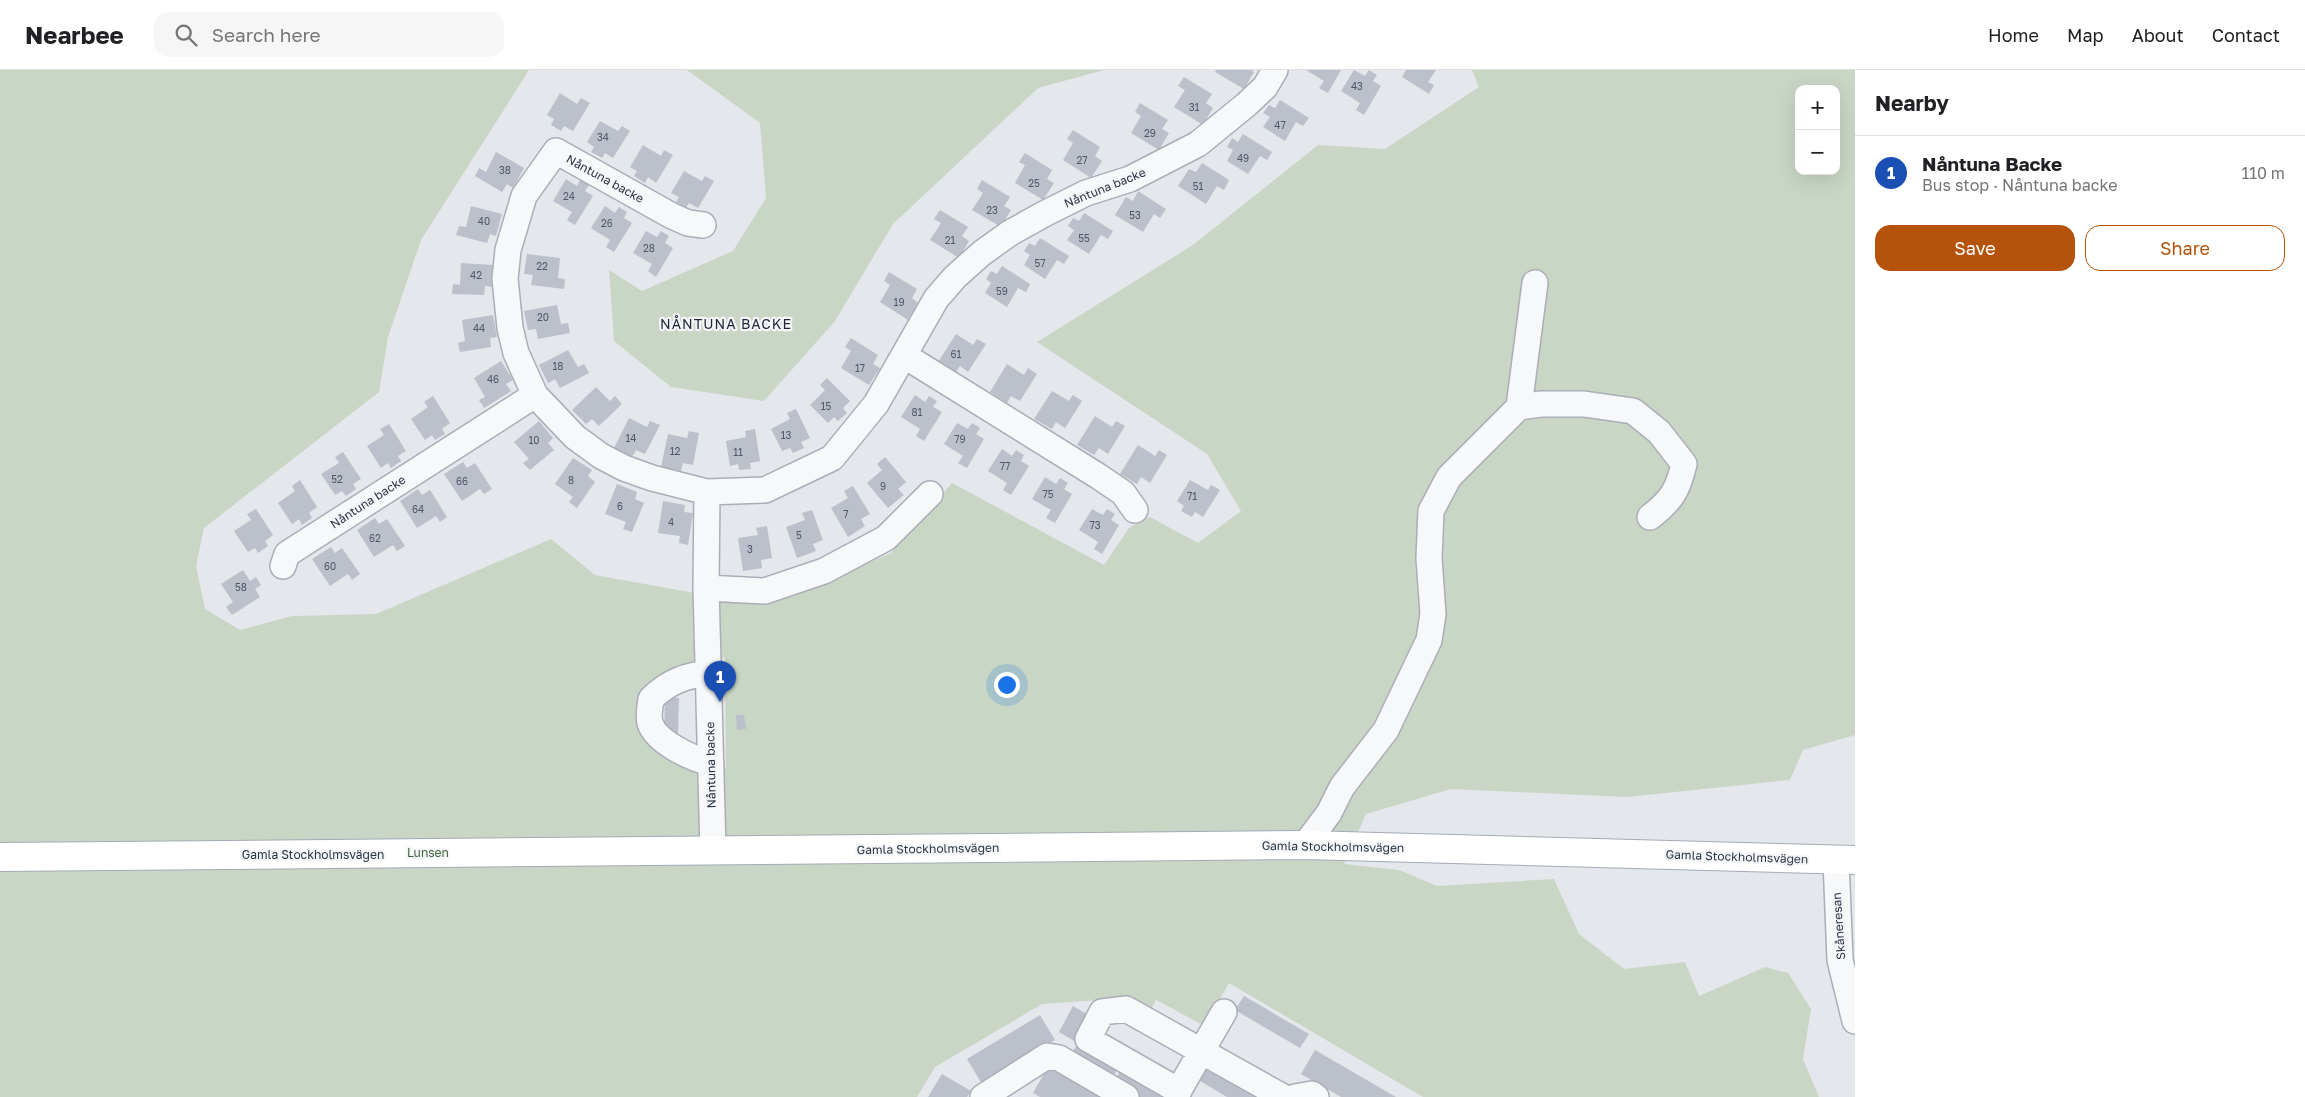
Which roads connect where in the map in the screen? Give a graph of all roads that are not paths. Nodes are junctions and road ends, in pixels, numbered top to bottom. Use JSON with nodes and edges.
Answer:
{"nodes":[{"id":1,"x":1275,"y":70,"type":"edge"},
{"id":2,"x":703,"y":225,"type":"dead end"},
{"id":3,"x":1535,"y":283,"type":"dead end"},
{"id":4,"x":905,"y":356,"type":"junction"},
{"id":5,"x":535,"y":395,"type":"junction"},
{"id":6,"x":1519,"y":407,"type":"junction"},
{"id":7,"x":707,"y":492,"type":"junction"},
{"id":8,"x":930,"y":494,"type":"dead end"},
{"id":9,"x":1135,"y":510,"type":"dead end"},
{"id":10,"x":1650,"y":517,"type":"dead end"},
{"id":11,"x":283,"y":566,"type":"dead end"},
{"id":12,"x":706,"y":588,"type":"junction"},
{"id":13,"x":710,"y":672,"type":"junction"},
{"id":14,"x":711,"y":764,"type":"junction"},
{"id":15,"x":1305,"y":845,"type":"junction"},
{"id":16,"x":713,"y":851,"type":"junction"},
{"id":17,"x":0,"y":857,"type":"edge"},
{"id":18,"x":1845,"y":860,"type":"edge"},
{"id":19,"x":1224,"y":1012,"type":"dead end"},
{"id":20,"x":1855,"y":1021,"type":"edge"},
{"id":21,"x":1202,"y":1050,"type":"junction"},
{"id":22,"x":1177,"y":1094,"type":"edge"},
{"id":23,"x":983,"y":1097,"type":"edge"},
{"id":24,"x":1126,"y":1097,"type":"edge"},
{"id":25,"x":1283,"y":1097,"type":"edge"},
{"id":26,"x":1295,"y":1097,"type":"edge"},
{"id":27,"x":1316,"y":1097,"type":"edge"}],
"edges":[{"from":1,"to":4,"type":"street","name":"Nåntuna backe"},
{"from":2,"to":5,"type":"street","name":"Nåntuna backe"},
{"from":3,"to":6,"type":"street"},
{"from":4,"to":7,"type":"street","name":"Nåntuna backe"},
{"from":4,"to":9,"type":"street"},
{"from":5,"to":7,"type":"street","name":"Nåntuna backe"},
{"from":5,"to":11,"type":"street","name":"Nåntuna backe"},
{"from":6,"to":10,"type":"street"},
{"from":6,"to":15,"type":"street"},
{"from":7,"to":12,"type":"street","name":"Nåntuna backe"},
{"from":8,"to":12,"type":"street"},
{"from":12,"to":13,"type":"street","name":"Nåntuna backe"},
{"from":13,"to":14,"type":"street","name":"Nåntuna backe"},
{"from":13,"to":14,"type":"street"},
{"from":14,"to":16,"type":"street","name":"Nåntuna backe"},
{"from":15,"to":16,"type":"main road","name":"Gamla Stockholmsvägen"},
{"from":15,"to":18,"type":"main road","name":"Gamla Stockholmsvägen"},
{"from":16,"to":17,"type":"main road","name":"Gamla Stockholmsvägen"},
{"from":18,"to":20,"type":"street","name":"Skåneresan"},
{"from":19,"to":21,"type":"street"},
{"from":21,"to":22,"type":"street"},
{"from":21,"to":22,"type":"street"},
{"from":21,"to":25,"type":"street"},
{"from":23,"to":24,"type":"street"},
{"from":26,"to":27,"type":"street"}]}
